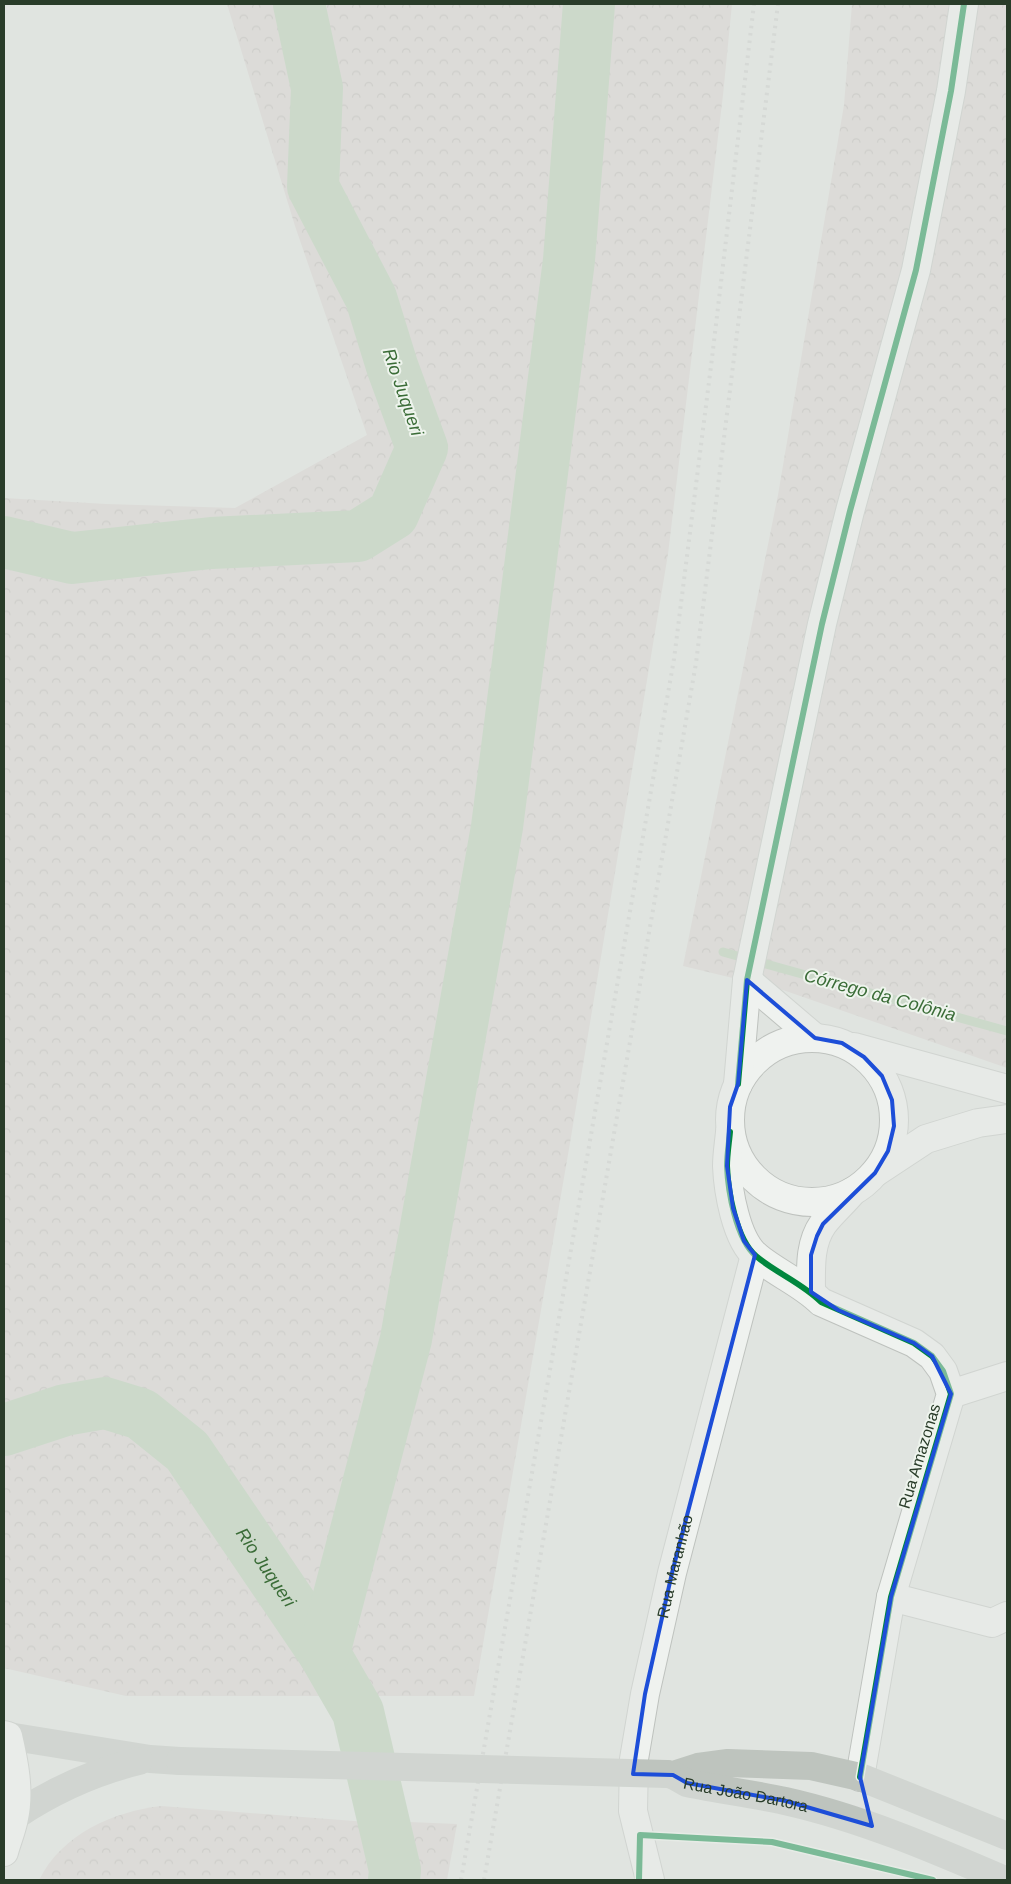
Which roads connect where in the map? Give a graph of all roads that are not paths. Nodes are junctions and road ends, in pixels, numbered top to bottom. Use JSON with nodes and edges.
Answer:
{"nodes":[{"id":1,"x":964,"y":4,"type":"edge"},
{"id":2,"x":747,"y":980,"type":"junction"},
{"id":3,"x":816,"y":1038,"type":"junction"},
{"id":4,"x":842,"y":1044,"type":"junction"},
{"id":5,"x":738,"y":1084,"type":"junction"},
{"id":6,"x":1007,"y":1089,"type":"edge"},
{"id":7,"x":1007,"y":1119,"type":"edge"},
{"id":8,"x":730,"y":1132,"type":"junction"},
{"id":9,"x":875,"y":1173,"type":"junction"},
{"id":10,"x":854,"y":1190,"type":"junction"},
{"id":11,"x":755,"y":1255,"type":"junction"},
{"id":12,"x":812,"y":1292,"type":"junction"},
{"id":13,"x":1007,"y":1376,"type":"edge"},
{"id":14,"x":951,"y":1394,"type":"junction"},
{"id":15,"x":891,"y":1597,"type":"junction"},
{"id":16,"x":1002,"y":1622,"type":"edge"},
{"id":17,"x":6,"y":1735,"type":"edge"},
{"id":18,"x":150,"y":1759,"type":"junction"},
{"id":19,"x":670,"y":1775,"type":"junction"},
{"id":20,"x":860,"y":1777,"type":"junction"},
{"id":21,"x":15,"y":1816,"type":"junction"},
{"id":22,"x":872,"y":1826,"type":"junction"},
{"id":23,"x":1007,"y":1836,"type":"edge"},
{"id":24,"x":4,"y":1852,"type":"edge"},
{"id":25,"x":650,"y":1880,"type":"edge"},
{"id":26,"x":1004,"y":1880,"type":"edge"}],
"edges":[{"from":1,"to":2,"type":"street"},
{"from":2,"to":3,"type":"street"},
{"from":2,"to":5,"type":"street"},
{"from":3,"to":4,"type":"street"},
{"from":3,"to":5,"type":"street"},
{"from":4,"to":6,"type":"street"},
{"from":4,"to":9,"type":"street"},
{"from":5,"to":8,"type":"street"},
{"from":7,"to":9,"type":"street"},
{"from":8,"to":10,"type":"street"},
{"from":8,"to":11,"type":"street","name":"Rua Amazonas"},
{"from":9,"to":10,"type":"street"},
{"from":10,"to":12,"type":"street"},
{"from":11,"to":12,"type":"street","name":"Rua Amazonas"},
{"from":11,"to":25,"type":"street","name":"Rua Maranhão"},
{"from":12,"to":14,"type":"street","name":"Rua Amazonas"},
{"from":13,"to":14,"type":"street"},
{"from":14,"to":15,"type":"street","name":"Rua Amazonas"},
{"from":15,"to":16,"type":"street"},
{"from":15,"to":20,"type":"street","name":"Rua Amazonas"},
{"from":17,"to":18,"type":"main road"},
{"from":17,"to":21,"type":"main road"},
{"from":18,"to":19,"type":"main road","bridge":true},
{"from":18,"to":21,"type":"main road"},
{"from":19,"to":20,"type":"main road","name":"Rua João Dartora"},
{"from":19,"to":22,"type":"main road","name":"Rua João Dartora"},
{"from":20,"to":22,"type":"main road"},
{"from":20,"to":23,"type":"main road","name":"Rua João Dartora"},
{"from":21,"to":24,"type":"main road"},
{"from":22,"to":26,"type":"main road","name":"Rua João Dartora"}]}
